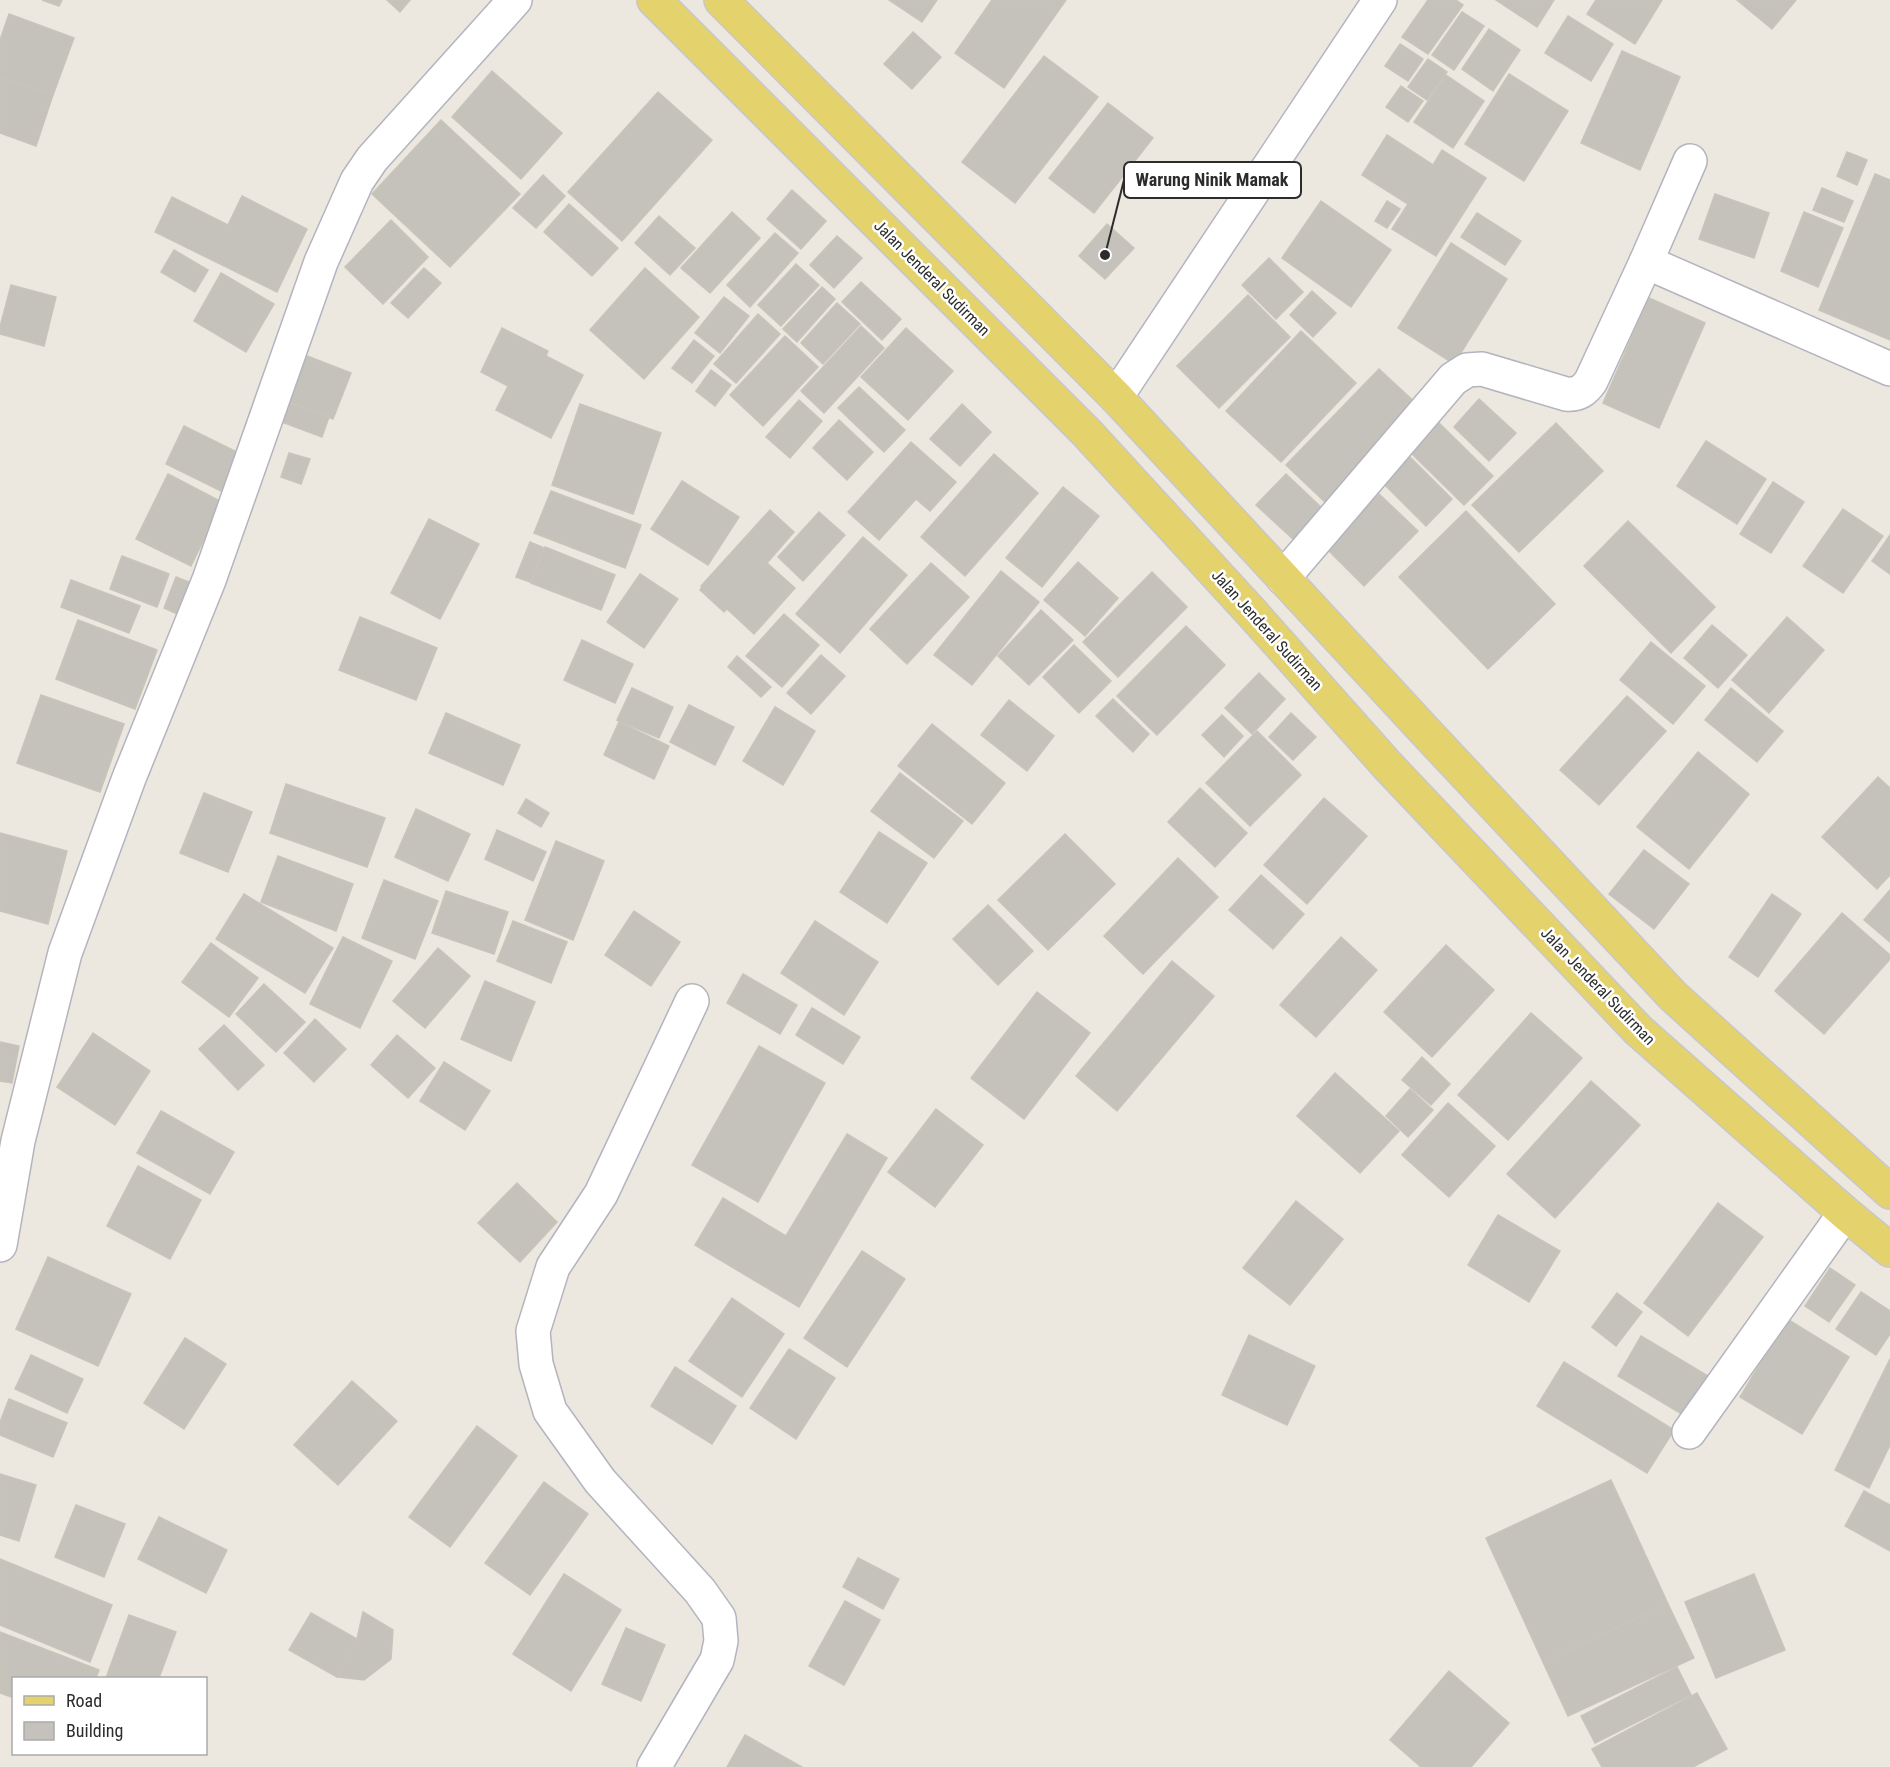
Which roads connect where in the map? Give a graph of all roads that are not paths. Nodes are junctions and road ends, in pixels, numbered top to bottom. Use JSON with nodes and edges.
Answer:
{"nodes":[{"id":1,"x":515,"y":0,"type":"edge"},
{"id":2,"x":654,"y":0,"type":"edge"},
{"id":3,"x":721,"y":0,"type":"edge"},
{"id":4,"x":1380,"y":0,"type":"edge"},
{"id":5,"x":1690,"y":160,"type":"dead end"},
{"id":6,"x":1646,"y":262,"type":"junction"},
{"id":7,"x":1890,"y":369,"type":"edge"},
{"id":8,"x":1116,"y":397,"type":"junction"},
{"id":9,"x":1283,"y":578,"type":"junction"},
{"id":10,"x":1423,"y":729,"type":"junction"},
{"id":11,"x":1387,"y":765,"type":"junction"},
{"id":12,"x":692,"y":1001,"type":"dead end"},
{"id":13,"x":1890,"y":1192,"type":"edge"},
{"id":14,"x":1845,"y":1213,"type":"junction"},
{"id":15,"x":0,"y":1245,"type":"edge"},
{"id":16,"x":1890,"y":1250,"type":"edge"},
{"id":17,"x":1689,"y":1432,"type":"dead end"},
{"id":18,"x":654,"y":1767,"type":"edge"}],
"edges":[{"from":1,"to":15,"type":"street"},
{"from":2,"to":11,"type":"main road","name":"Jalan Jenderal Sudirman"},
{"from":3,"to":8,"type":"main road"},
{"from":4,"to":8,"type":"street"},
{"from":5,"to":6,"type":"street"},
{"from":6,"to":7,"type":"street"},
{"from":6,"to":9,"type":"street"},
{"from":8,"to":9,"type":"main road"},
{"from":9,"to":10,"type":"main road"},
{"from":10,"to":11,"type":"main road"},
{"from":10,"to":13,"type":"main road"},
{"from":11,"to":14,"type":"main road","name":"Jalan Jenderal Sudirman"},
{"from":12,"to":18,"type":"street"},
{"from":14,"to":16,"type":"main road","name":"Jalan Jenderal Sudirman"},
{"from":14,"to":17,"type":"street"}]}
